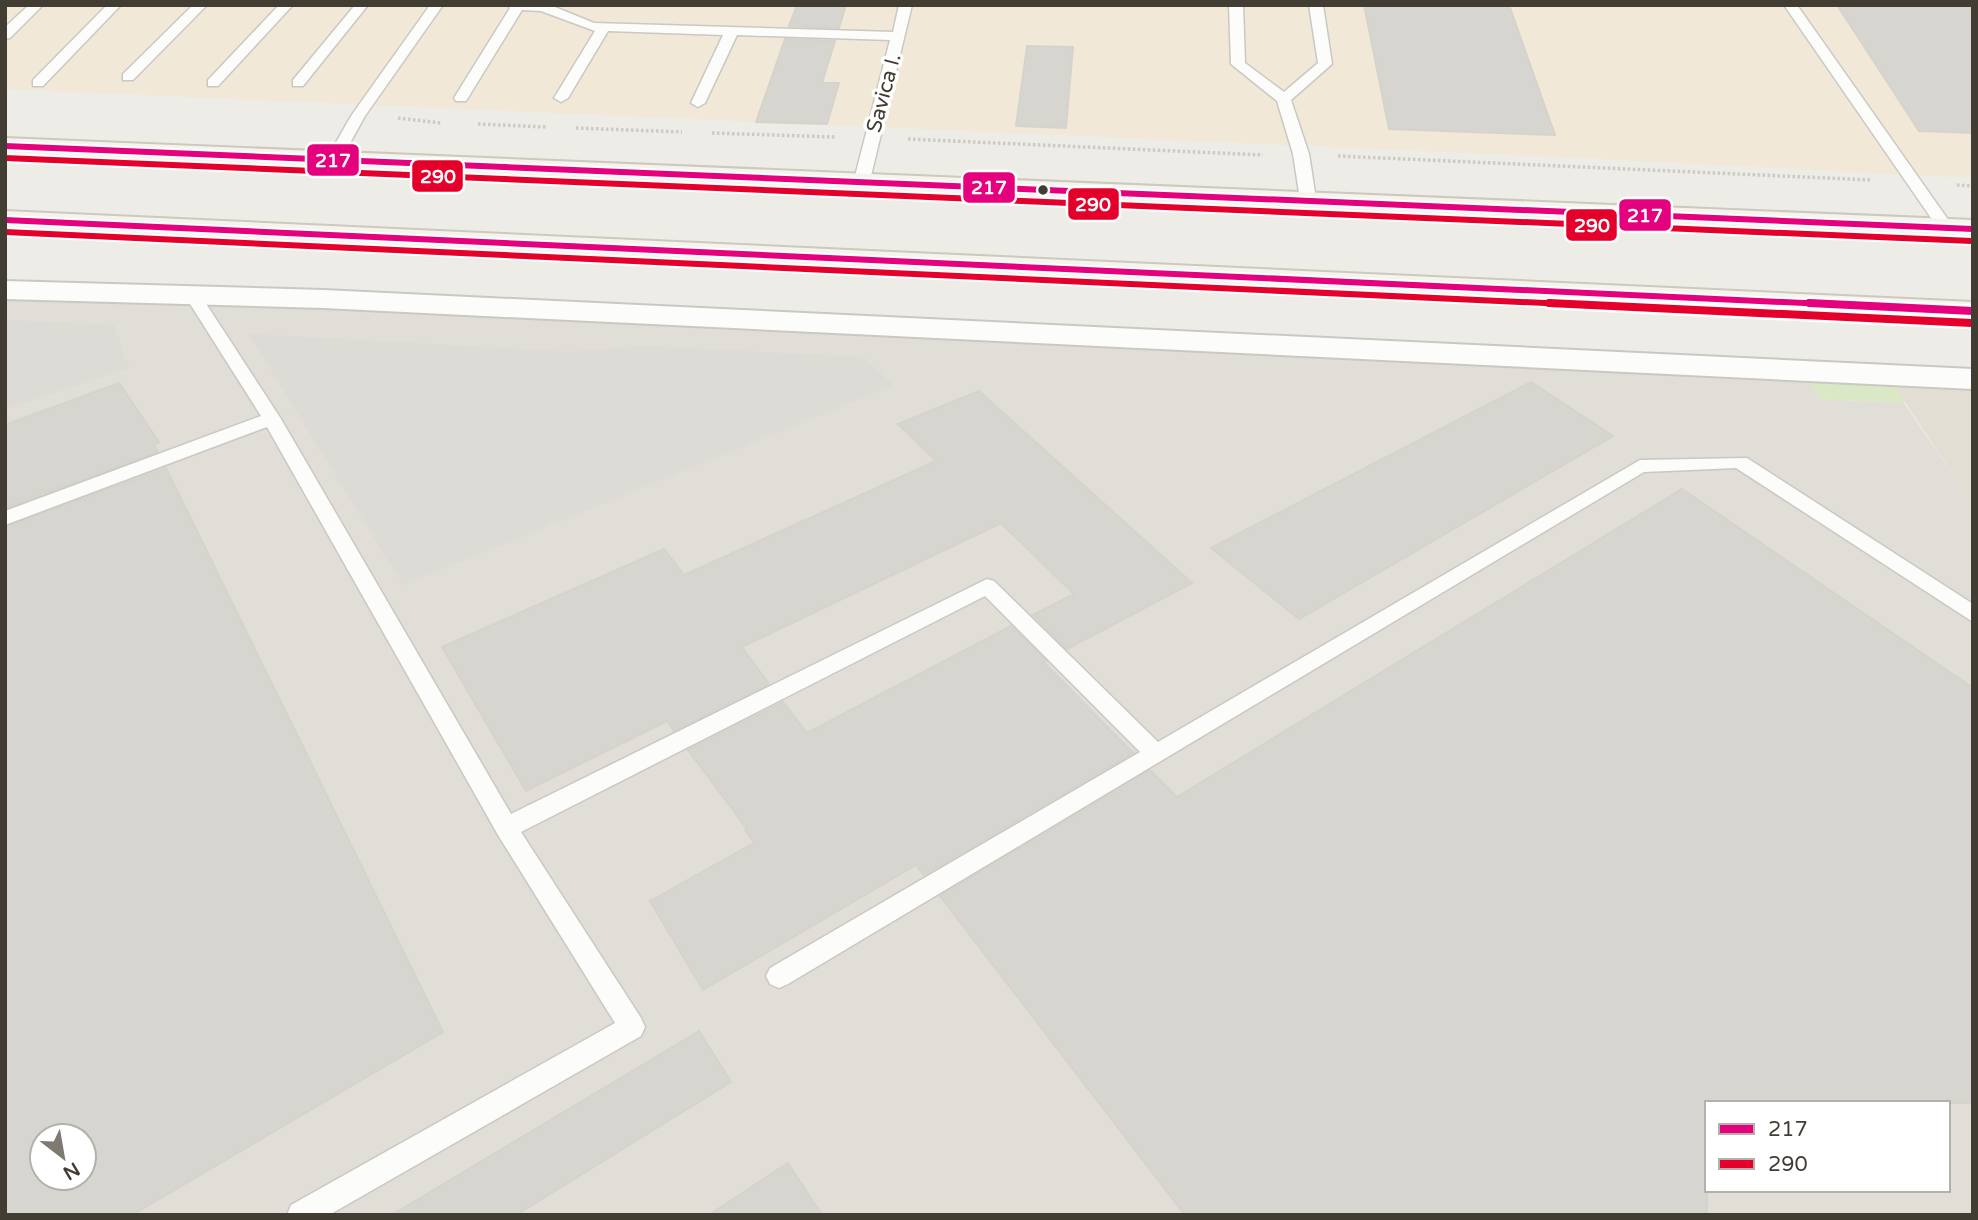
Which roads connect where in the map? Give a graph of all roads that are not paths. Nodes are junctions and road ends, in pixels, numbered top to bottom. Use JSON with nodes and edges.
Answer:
{"nodes":[{"id":1,"x":37,"y":5,"type":"edge"},
{"id":2,"x":115,"y":5,"type":"edge"},
{"id":3,"x":201,"y":5,"type":"edge"},
{"id":4,"x":287,"y":5,"type":"edge"},
{"id":5,"x":362,"y":5,"type":"edge"},
{"id":6,"x":437,"y":5,"type":"edge"},
{"id":7,"x":515,"y":5,"type":"edge"},
{"id":8,"x":906,"y":5,"type":"edge"},
{"id":9,"x":1236,"y":5,"type":"edge"},
{"id":10,"x":1316,"y":5,"type":"edge"},
{"id":11,"x":1790,"y":5,"type":"edge"},
{"id":12,"x":604,"y":27,"type":"junction"},
{"id":13,"x":732,"y":31,"type":"junction"},
{"id":14,"x":5,"y":35,"type":"edge"},
{"id":15,"x":899,"y":36,"type":"junction"},
{"id":16,"x":128,"y":78,"type":"dead end"},
{"id":17,"x":38,"y":83,"type":"dead end"},
{"id":18,"x":213,"y":83,"type":"dead end"},
{"id":19,"x":298,"y":83,"type":"dead end"},
{"id":20,"x":461,"y":98,"type":"dead end"},
{"id":21,"x":561,"y":98,"type":"dead end"},
{"id":22,"x":1284,"y":99,"type":"junction"},
{"id":23,"x":698,"y":103,"type":"dead end"},
{"id":24,"x":5,"y":146,"type":"edge"},
{"id":25,"x":334,"y":160,"type":"junction"},
{"id":26,"x":863,"y":180,"type":"junction"},
{"id":27,"x":1308,"y":198,"type":"junction"},
{"id":28,"x":5,"y":219,"type":"edge"},
{"id":29,"x":1959,"y":229,"type":"edge"},
{"id":30,"x":5,"y":290,"type":"edge"},
{"id":31,"x":193,"y":296,"type":"junction"},
{"id":32,"x":1973,"y":311,"type":"edge"},
{"id":33,"x":1973,"y":379,"type":"edge"},
{"id":34,"x":272,"y":419,"type":"junction"},
{"id":35,"x":5,"y":518,"type":"edge"},
{"id":36,"x":1973,"y":614,"type":"edge"},
{"id":37,"x":1156,"y":754,"type":"junction"},
{"id":38,"x":506,"y":828,"type":"junction"},
{"id":39,"x":779,"y":976,"type":"dead end"},
{"id":40,"x":301,"y":1215,"type":"edge"}],
"edges":[{"from":1,"to":14,"type":"lane"},
{"from":2,"to":17,"type":"lane"},
{"from":3,"to":16,"type":"lane"},
{"from":4,"to":18,"type":"lane"},
{"from":5,"to":19,"type":"lane"},
{"from":6,"to":25,"type":"lane"},
{"from":7,"to":12,"type":"lane"},
{"from":7,"to":20,"type":"lane"},
{"from":8,"to":15,"type":"lane","name":"Savica I."},
{"from":9,"to":22,"type":"lane"},
{"from":10,"to":22,"type":"lane"},
{"from":11,"to":29,"type":"lane"},
{"from":12,"to":13,"type":"lane"},
{"from":12,"to":21,"type":"lane"},
{"from":13,"to":15,"type":"lane"},
{"from":13,"to":23,"type":"lane"},
{"from":15,"to":26,"type":"lane","name":"Savica I."},
{"from":22,"to":27,"type":"lane"},
{"from":24,"to":25,"type":"main road"},
{"from":25,"to":26,"type":"main road"},
{"from":26,"to":27,"type":"main road"},
{"from":27,"to":29,"type":"main road"},
{"from":28,"to":32,"type":"main road"},
{"from":30,"to":31,"type":"street"},
{"from":31,"to":33,"type":"street"},
{"from":31,"to":34,"type":"lane"},
{"from":34,"to":35,"type":"lane"},
{"from":34,"to":38,"type":"lane"},
{"from":36,"to":37,"type":"lane"},
{"from":37,"to":38,"type":"lane"},
{"from":37,"to":39,"type":"lane"},
{"from":38,"to":40,"type":"lane"}]}
